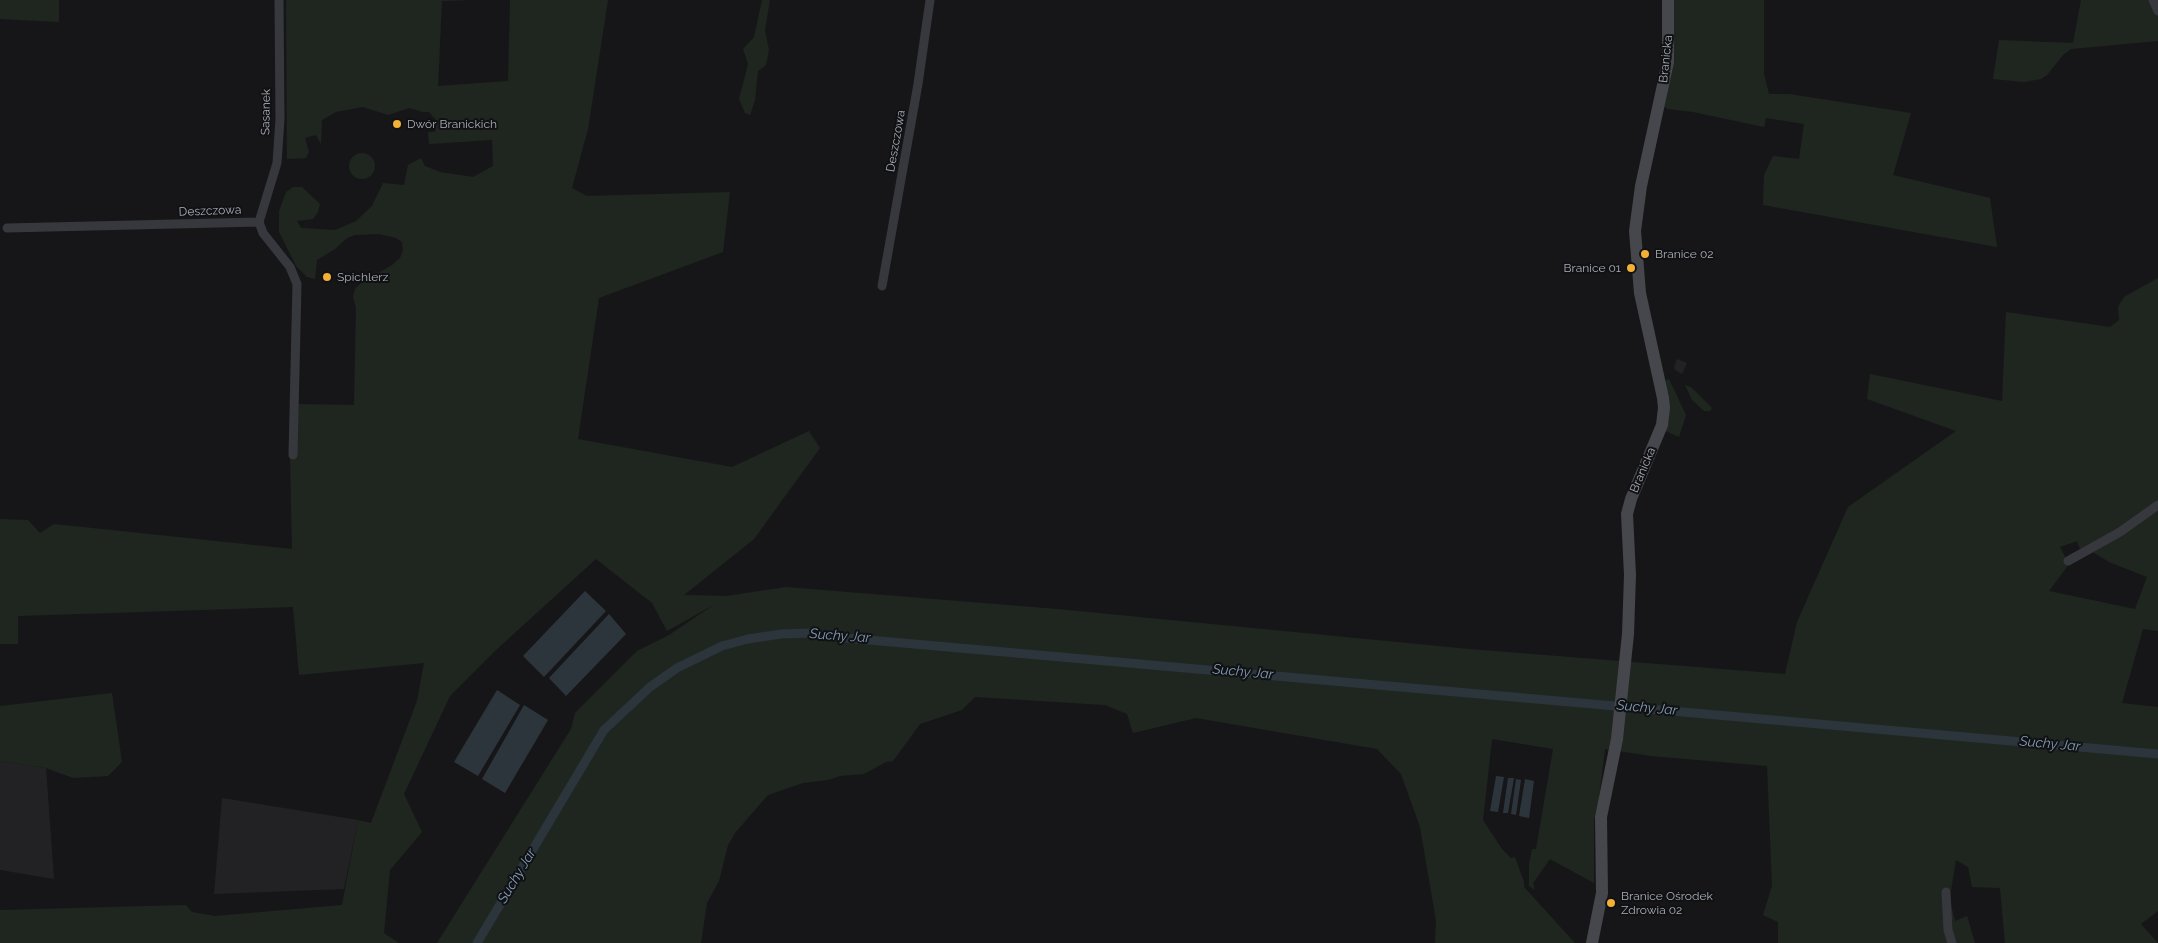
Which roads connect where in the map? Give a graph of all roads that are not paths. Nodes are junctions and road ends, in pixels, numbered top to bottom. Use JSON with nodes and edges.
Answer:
{"nodes":[{"id":1,"x":279,"y":0,"type":"edge"},
{"id":2,"x":930,"y":0,"type":"edge"},
{"id":3,"x":1668,"y":0,"type":"edge"},
{"id":4,"x":2153,"y":0,"type":"edge"},
{"id":5,"x":2158,"y":10,"type":"edge"},
{"id":6,"x":259,"y":222,"type":"junction"},
{"id":7,"x":7,"y":228,"type":"dead end"},
{"id":8,"x":882,"y":286,"type":"dead end"},
{"id":9,"x":293,"y":455,"type":"dead end"},
{"id":10,"x":2158,"y":505,"type":"edge"},
{"id":11,"x":2068,"y":561,"type":"dead end"},
{"id":12,"x":1946,"y":892,"type":"dead end"},
{"id":13,"x":1592,"y":943,"type":"edge"},
{"id":14,"x":1952,"y":943,"type":"edge"}],
"edges":[{"from":1,"to":6,"type":"street","name":"Sasanek"},
{"from":2,"to":8,"type":"street","name":"Deszczowa"},
{"from":3,"to":13,"type":"street","name":"Branicka"},
{"from":4,"to":5,"type":"street"},
{"from":6,"to":7,"type":"street","name":"Deszczowa"},
{"from":6,"to":9,"type":"street","name":"Deszczowa"},
{"from":10,"to":11,"type":"street"},
{"from":12,"to":14,"type":"street"}]}
